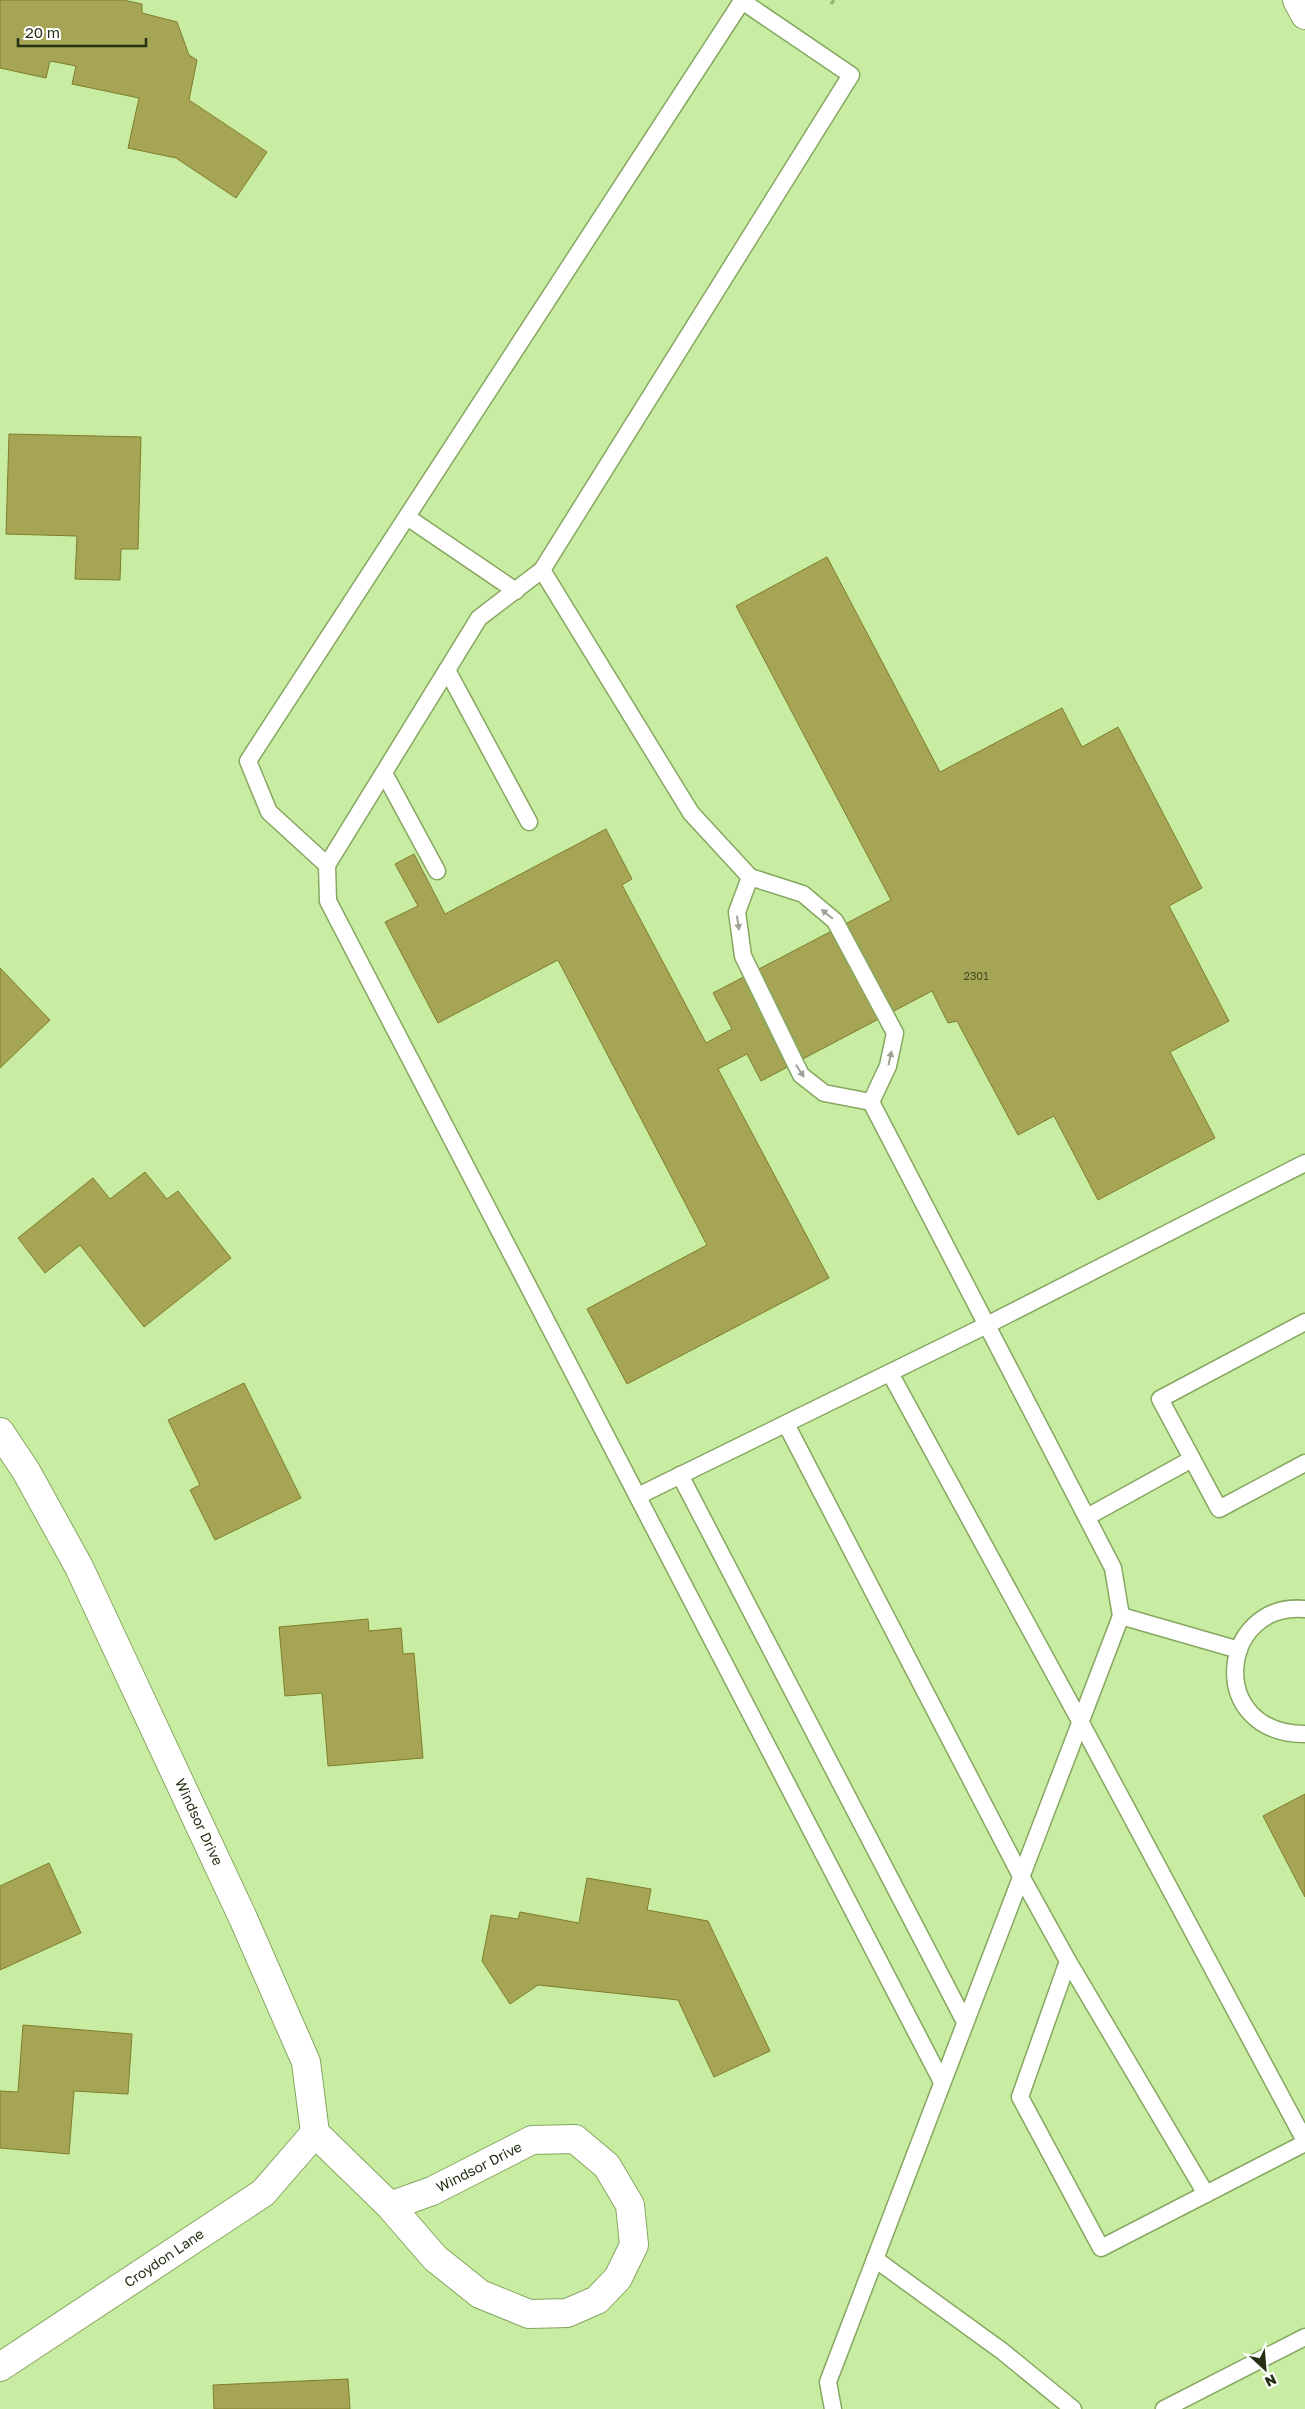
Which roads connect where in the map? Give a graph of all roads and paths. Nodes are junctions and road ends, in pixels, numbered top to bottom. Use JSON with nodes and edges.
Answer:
{"nodes":[{"id":1,"x":834,"y":0,"type":"edge"},
{"id":2,"x":1297,"y":0,"type":"edge"},
{"id":3,"x":831,"y":4,"type":"dead end"},
{"id":4,"x":1305,"y":15,"type":"edge"},
{"id":5,"x":406,"y":517,"type":"junction"},
{"id":6,"x":542,"y":570,"type":"junction"},
{"id":7,"x":516,"y":591,"type":"junction"},
{"id":8,"x":447,"y":670,"type":"junction"},
{"id":9,"x":384,"y":774,"type":"junction"},
{"id":10,"x":529,"y":822,"type":"dead end"},
{"id":11,"x":327,"y":865,"type":"junction"},
{"id":12,"x":437,"y":871,"type":"dead end"},
{"id":13,"x":750,"y":877,"type":"junction"},
{"id":14,"x":871,"y":1102,"type":"junction"},
{"id":15,"x":1305,"y":1163,"type":"edge"},
{"id":16,"x":1305,"y":1322,"type":"edge"},
{"id":17,"x":987,"y":1325,"type":"junction"},
{"id":18,"x":890,"y":1373,"type":"junction"},
{"id":19,"x":786,"y":1424,"type":"junction"},
{"id":20,"x":0,"y":1432,"type":"edge"},
{"id":21,"x":1192,"y":1458,"type":"junction"},
{"id":22,"x":1305,"y":1463,"type":"edge"},
{"id":23,"x":680,"y":1475,"type":"junction"},
{"id":24,"x":638,"y":1496,"type":"junction"},
{"id":25,"x":1087,"y":1517,"type":"junction"},
{"id":26,"x":1305,"y":1609,"type":"edge"},
{"id":27,"x":1121,"y":1616,"type":"junction"},
{"id":28,"x":1239,"y":1650,"type":"junction"},
{"id":29,"x":1080,"y":1721,"type":"junction"},
{"id":30,"x":1305,"y":1734,"type":"edge"},
{"id":31,"x":1021,"y":1876,"type":"junction"},
{"id":32,"x":1068,"y":1961,"type":"junction"},
{"id":33,"x":965,"y":2022,"type":"junction"},
{"id":34,"x":942,"y":2082,"type":"junction"},
{"id":35,"x":314,"y":2133,"type":"junction"},
{"id":36,"x":1305,"y":2142,"type":"edge"},
{"id":37,"x":1206,"y":2194,"type":"junction"},
{"id":38,"x":390,"y":2206,"type":"junction"},
{"id":39,"x":875,"y":2259,"type":"junction"},
{"id":40,"x":1305,"y":2337,"type":"edge"},
{"id":41,"x":0,"y":2367,"type":"edge"},
{"id":42,"x":833,"y":2409,"type":"edge"},
{"id":43,"x":1072,"y":2409,"type":"edge"},
{"id":44,"x":1164,"y":2409,"type":"edge"}],
"edges":[{"from":1,"to":3,"type":"path"},
{"from":2,"to":4,"type":"street"},
{"from":5,"to":6,"type":"lane"},
{"from":5,"to":7,"type":"lane"},
{"from":5,"to":11,"type":"lane"},
{"from":6,"to":7,"type":"lane"},
{"from":6,"to":13,"type":"lane"},
{"from":7,"to":8,"type":"lane"},
{"from":8,"to":9,"type":"lane"},
{"from":8,"to":10,"type":"lane"},
{"from":9,"to":11,"type":"lane"},
{"from":9,"to":12,"type":"lane"},
{"from":11,"to":24,"type":"lane"},
{"from":13,"to":14,"type":"lane","one_way":true},
{"from":14,"to":13,"type":"lane","one_way":true},
{"from":14,"to":17,"type":"lane"},
{"from":15,"to":17,"type":"lane"},
{"from":16,"to":21,"type":"lane"},
{"from":17,"to":18,"type":"lane"},
{"from":17,"to":25,"type":"lane"},
{"from":18,"to":19,"type":"lane"},
{"from":18,"to":29,"type":"lane"},
{"from":19,"to":23,"type":"lane"},
{"from":19,"to":31,"type":"lane"},
{"from":20,"to":35,"type":"street","name":"Windsor Drive"},
{"from":21,"to":22,"type":"lane"},
{"from":21,"to":25,"type":"lane"},
{"from":23,"to":24,"type":"lane"},
{"from":23,"to":33,"type":"lane"},
{"from":24,"to":34,"type":"lane"},
{"from":25,"to":27,"type":"lane"},
{"from":26,"to":28,"type":"lane"},
{"from":27,"to":28,"type":"lane"},
{"from":27,"to":29,"type":"lane"},
{"from":28,"to":30,"type":"lane"},
{"from":29,"to":31,"type":"lane"},
{"from":29,"to":36,"type":"lane"},
{"from":31,"to":32,"type":"lane"},
{"from":31,"to":33,"type":"lane"},
{"from":32,"to":37,"type":"lane"},
{"from":32,"to":37,"type":"lane"},
{"from":33,"to":34,"type":"lane"},
{"from":34,"to":39,"type":"lane"},
{"from":35,"to":38,"type":"street","name":"Windsor Drive"},
{"from":35,"to":41,"type":"street","name":"Croydon Lane"},
{"from":36,"to":37,"type":"lane"},
{"from":38,"to":38,"type":"street","name":"Windsor Drive"},
{"from":39,"to":42,"type":"lane"},
{"from":39,"to":43,"type":"lane"},
{"from":40,"to":44,"type":"lane"}]}
